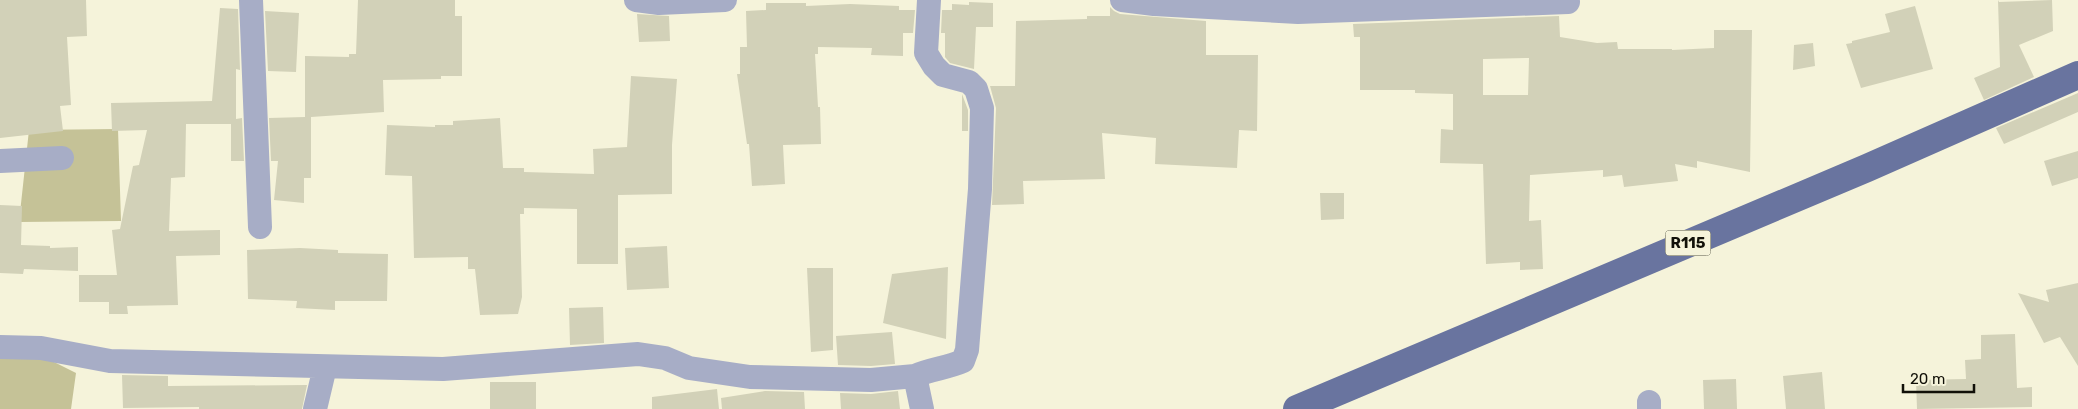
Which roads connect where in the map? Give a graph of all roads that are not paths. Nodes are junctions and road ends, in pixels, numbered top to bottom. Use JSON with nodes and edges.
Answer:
{"nodes":[{"id":1,"x":251,"y":0,"type":"edge"},
{"id":2,"x":636,"y":0,"type":"edge"},
{"id":3,"x":725,"y":0,"type":"edge"},
{"id":4,"x":929,"y":0,"type":"edge"},
{"id":5,"x":1122,"y":0,"type":"edge"},
{"id":6,"x":1568,"y":2,"type":"dead end"},
{"id":7,"x":2078,"y":75,"type":"edge"},
{"id":8,"x":62,"y":158,"type":"dead end"},
{"id":9,"x":0,"y":161,"type":"edge"},
{"id":10,"x":260,"y":227,"type":"dead end"},
{"id":11,"x":0,"y":348,"type":"edge"},
{"id":12,"x":325,"y":367,"type":"junction"},
{"id":13,"x":916,"y":376,"type":"junction"},
{"id":14,"x":315,"y":409,"type":"edge"},
{"id":15,"x":922,"y":409,"type":"edge"},
{"id":16,"x":1297,"y":409,"type":"edge"}],
"edges":[{"from":1,"to":10,"type":"street"},
{"from":2,"to":3,"type":"street"},
{"from":4,"to":13,"type":"street"},
{"from":5,"to":6,"type":"street"},
{"from":7,"to":16,"type":"main road","number":"R115"},
{"from":8,"to":9,"type":"street"},
{"from":11,"to":12,"type":"street"},
{"from":12,"to":13,"type":"street"},
{"from":12,"to":14,"type":"street"},
{"from":13,"to":15,"type":"street"}]}
